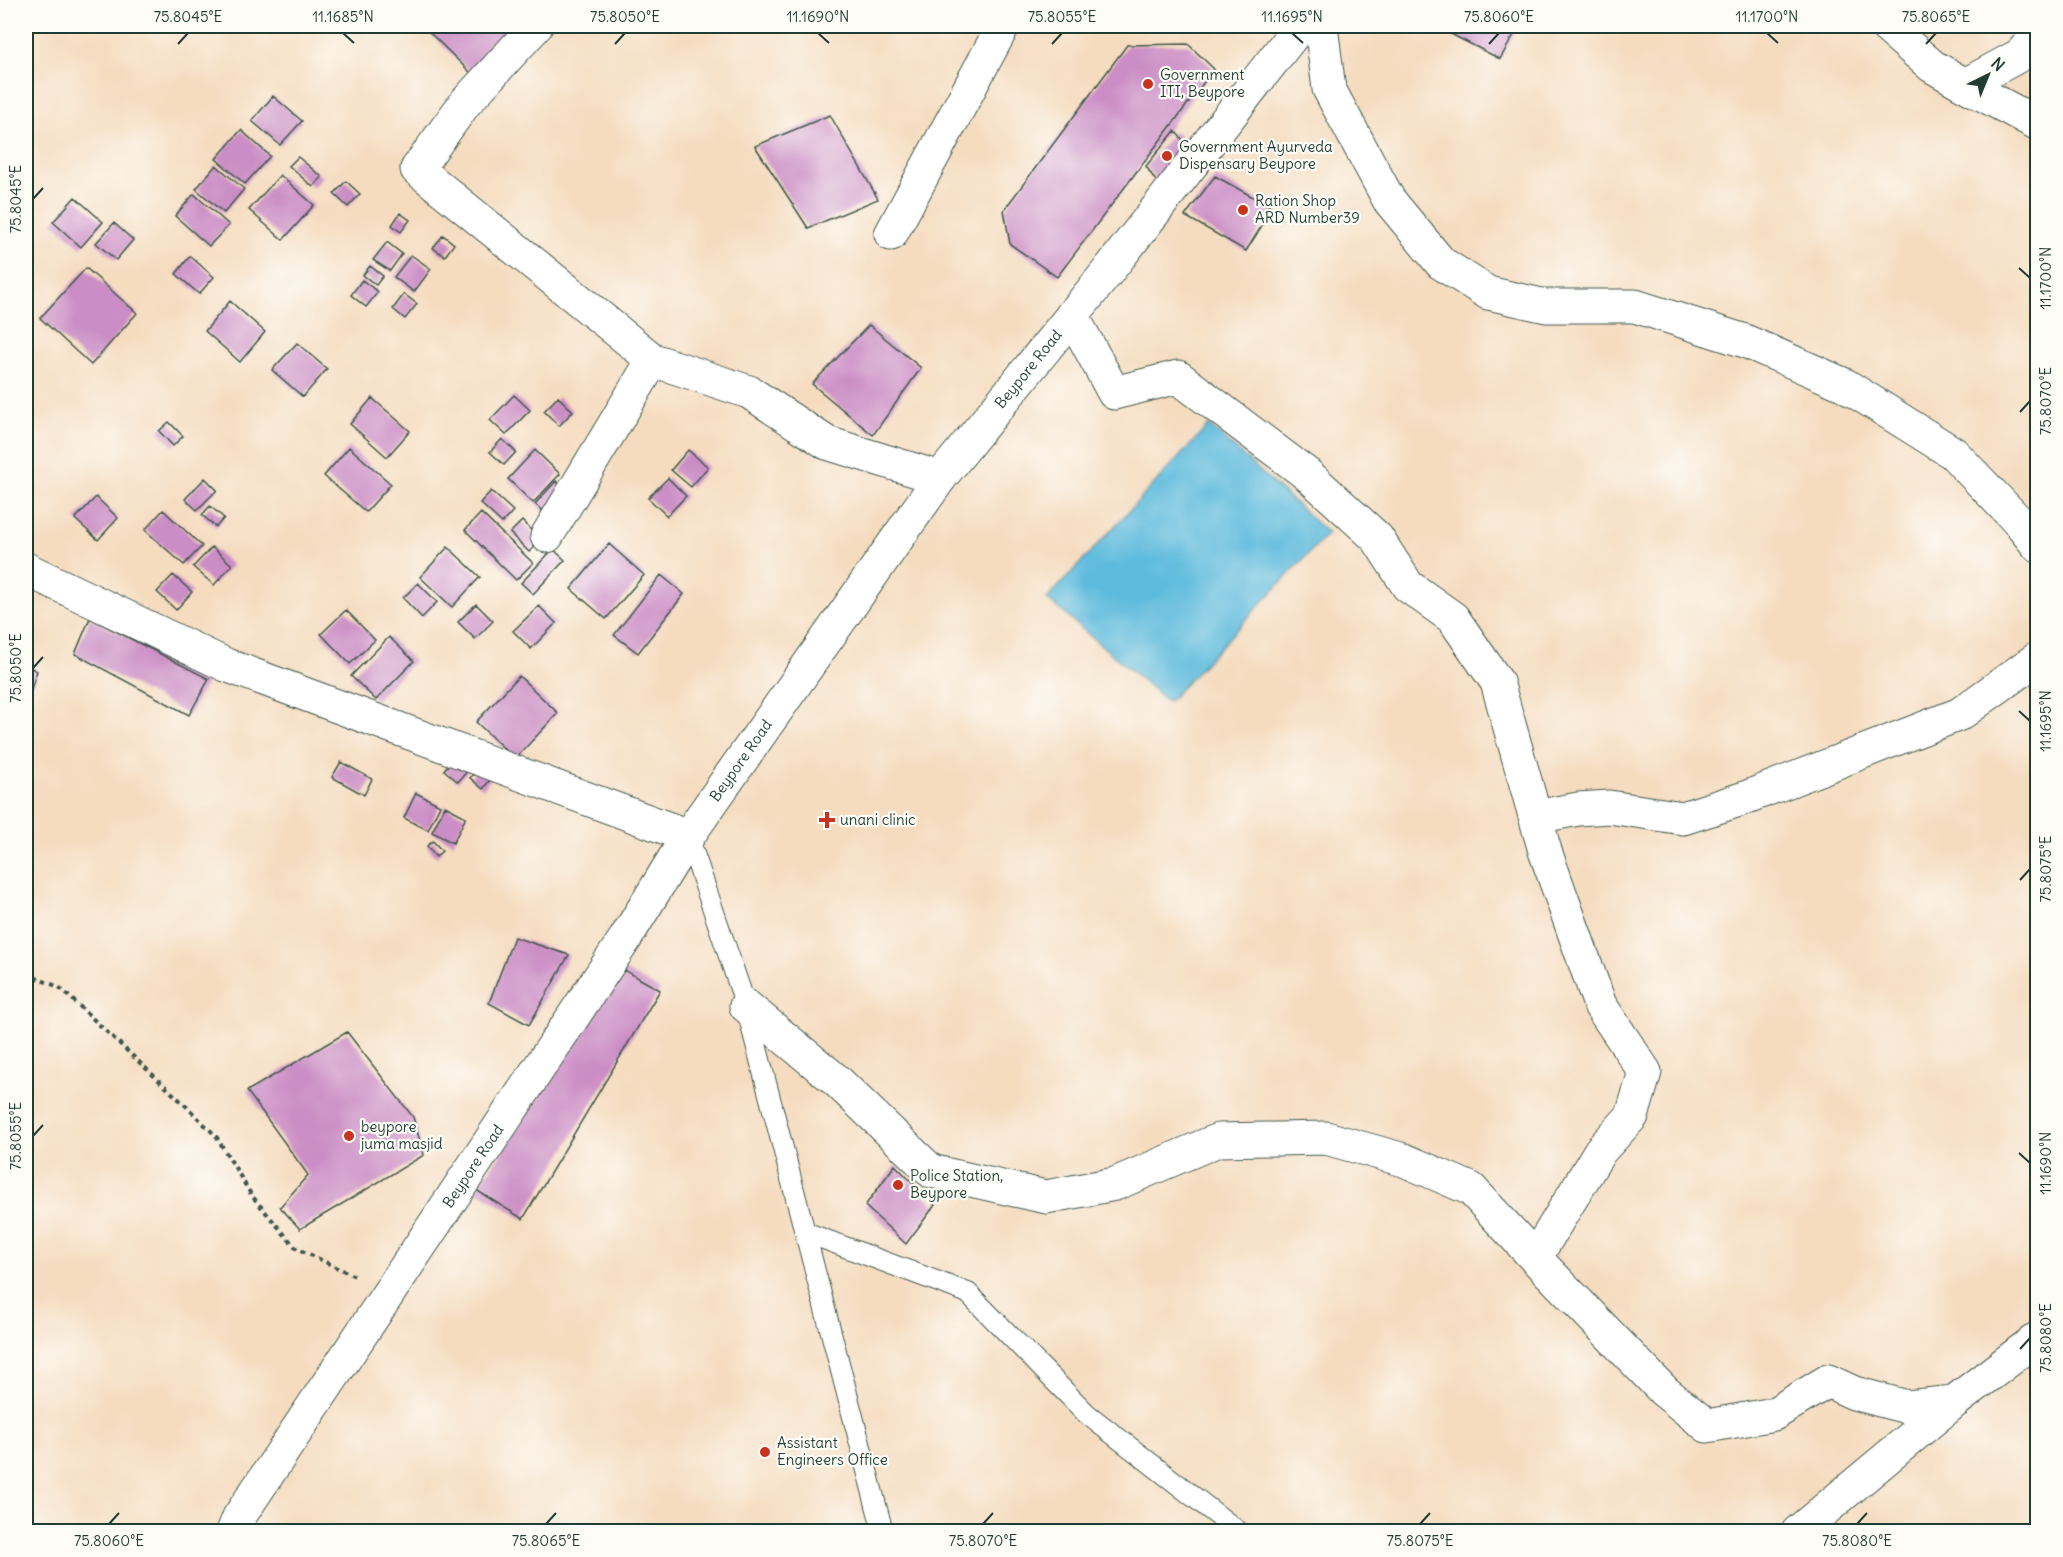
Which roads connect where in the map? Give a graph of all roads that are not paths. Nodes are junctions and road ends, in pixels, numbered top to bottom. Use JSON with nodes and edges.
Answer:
{"nodes":[{"id":1,"x":536,"y":26,"type":"edge"},
{"id":2,"x":1003,"y":26,"type":"edge"},
{"id":3,"x":1300,"y":26,"type":"edge"},
{"id":4,"x":1321,"y":26,"type":"edge"},
{"id":5,"x":1886,"y":26,"type":"edge"},
{"id":6,"x":2037,"y":35,"type":"edge"},
{"id":7,"x":1965,"y":85,"type":"junction"},
{"id":8,"x":2037,"y":124,"type":"edge"},
{"id":9,"x":891,"y":234,"type":"dead end"},
{"id":10,"x":1072,"y":315,"type":"junction"},
{"id":11,"x":653,"y":360,"type":"junction"},
{"id":12,"x":940,"y":478,"type":"junction"},
{"id":13,"x":547,"y":536,"type":"dead end"},
{"id":14,"x":2037,"y":546,"type":"edge"},
{"id":15,"x":26,"y":569,"type":"edge"},
{"id":16,"x":2037,"y":658,"type":"edge"},
{"id":17,"x":1536,"y":817,"type":"junction"},
{"id":18,"x":688,"y":837,"type":"junction"},
{"id":19,"x":746,"y":1006,"type":"junction"},
{"id":20,"x":805,"y":1232,"type":"junction"},
{"id":21,"x":1534,"y":1258,"type":"junction"},
{"id":22,"x":2037,"y":1338,"type":"edge"},
{"id":23,"x":1954,"y":1402,"type":"junction"},
{"id":24,"x":233,"y":1532,"type":"edge"},
{"id":25,"x":883,"y":1532,"type":"edge"},
{"id":26,"x":1239,"y":1532,"type":"edge"},
{"id":27,"x":1798,"y":1532,"type":"edge"}],
"edges":[{"from":1,"to":11,"type":"street"},
{"from":2,"to":9,"type":"street"},
{"from":3,"to":10,"type":"street","name":"Beypore Road"},
{"from":4,"to":14,"type":"street"},
{"from":5,"to":7,"type":"street"},
{"from":6,"to":7,"type":"street"},
{"from":7,"to":8,"type":"street"},
{"from":10,"to":12,"type":"street","name":"Beypore Road"},
{"from":10,"to":17,"type":"street"},
{"from":11,"to":12,"type":"street"},
{"from":11,"to":13,"type":"street"},
{"from":12,"to":18,"type":"street","name":"Beypore Road"},
{"from":15,"to":18,"type":"street"},
{"from":16,"to":17,"type":"street"},
{"from":17,"to":21,"type":"street"},
{"from":18,"to":19,"type":"lane"},
{"from":18,"to":24,"type":"street","name":"Beypore Road"},
{"from":19,"to":20,"type":"lane"},
{"from":19,"to":21,"type":"street"},
{"from":20,"to":25,"type":"lane"},
{"from":20,"to":26,"type":"lane"},
{"from":21,"to":23,"type":"street"},
{"from":22,"to":23,"type":"street"},
{"from":23,"to":27,"type":"street"}]}
